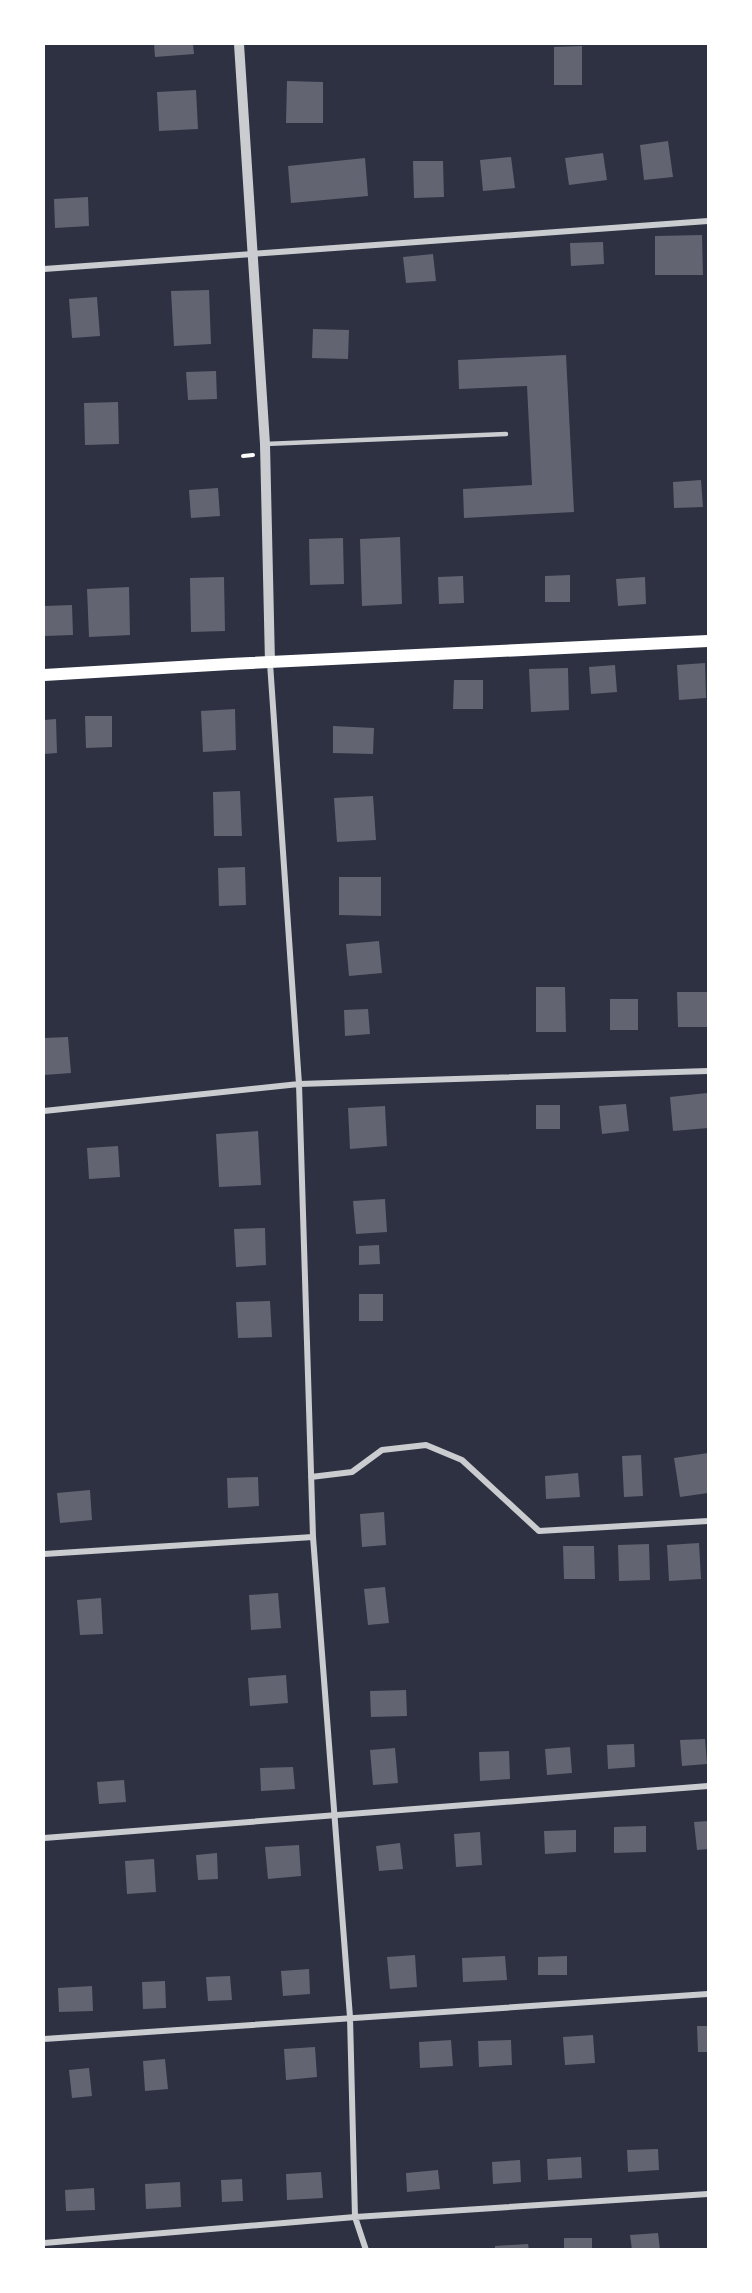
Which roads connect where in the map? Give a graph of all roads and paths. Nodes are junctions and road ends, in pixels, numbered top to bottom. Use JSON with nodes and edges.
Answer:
{"nodes":[{"id":1,"x":239,"y":44,"type":"edge"},
{"id":2,"x":708,"y":221,"type":"edge"},
{"id":3,"x":253,"y":254,"type":"junction"},
{"id":4,"x":44,"y":269,"type":"edge"},
{"id":5,"x":506,"y":434,"type":"dead end"},
{"id":6,"x":265,"y":444,"type":"junction"},
{"id":7,"x":708,"y":641,"type":"edge"},
{"id":8,"x":270,"y":663,"type":"junction"},
{"id":9,"x":44,"y":675,"type":"edge"},
{"id":10,"x":708,"y":1071,"type":"edge"},
{"id":11,"x":299,"y":1084,"type":"junction"},
{"id":12,"x":44,"y":1111,"type":"edge"},
{"id":13,"x":311,"y":1477,"type":"junction"},
{"id":14,"x":708,"y":1521,"type":"edge"},
{"id":15,"x":313,"y":1537,"type":"junction"},
{"id":16,"x":44,"y":1554,"type":"edge"},
{"id":17,"x":708,"y":1786,"type":"edge"},
{"id":18,"x":335,"y":1815,"type":"junction"},
{"id":19,"x":44,"y":1838,"type":"edge"},
{"id":20,"x":708,"y":1994,"type":"edge"},
{"id":21,"x":350,"y":2017,"type":"junction"},
{"id":22,"x":44,"y":2039,"type":"edge"},
{"id":23,"x":708,"y":2194,"type":"edge"},
{"id":24,"x":355,"y":2217,"type":"junction"},
{"id":25,"x":44,"y":2243,"type":"edge"},
{"id":26,"x":366,"y":2250,"type":"edge"}],
"edges":[{"from":1,"to":3,"type":"street"},
{"from":2,"to":3,"type":"street"},
{"from":3,"to":4,"type":"street"},
{"from":3,"to":6,"type":"street"},
{"from":5,"to":6,"type":"lane"},
{"from":6,"to":8,"type":"street"},
{"from":7,"to":8,"type":"main road"},
{"from":8,"to":9,"type":"main road"},
{"from":8,"to":11,"type":"street"},
{"from":10,"to":11,"type":"street"},
{"from":11,"to":12,"type":"street"},
{"from":11,"to":13,"type":"street"},
{"from":13,"to":14,"type":"street"},
{"from":13,"to":15,"type":"street"},
{"from":15,"to":16,"type":"street"},
{"from":15,"to":18,"type":"street"},
{"from":17,"to":18,"type":"street"},
{"from":18,"to":19,"type":"street"},
{"from":18,"to":21,"type":"street"},
{"from":20,"to":21,"type":"street"},
{"from":21,"to":22,"type":"street"},
{"from":21,"to":24,"type":"street"},
{"from":23,"to":24,"type":"street"},
{"from":24,"to":25,"type":"street"},
{"from":24,"to":26,"type":"street"}]}
